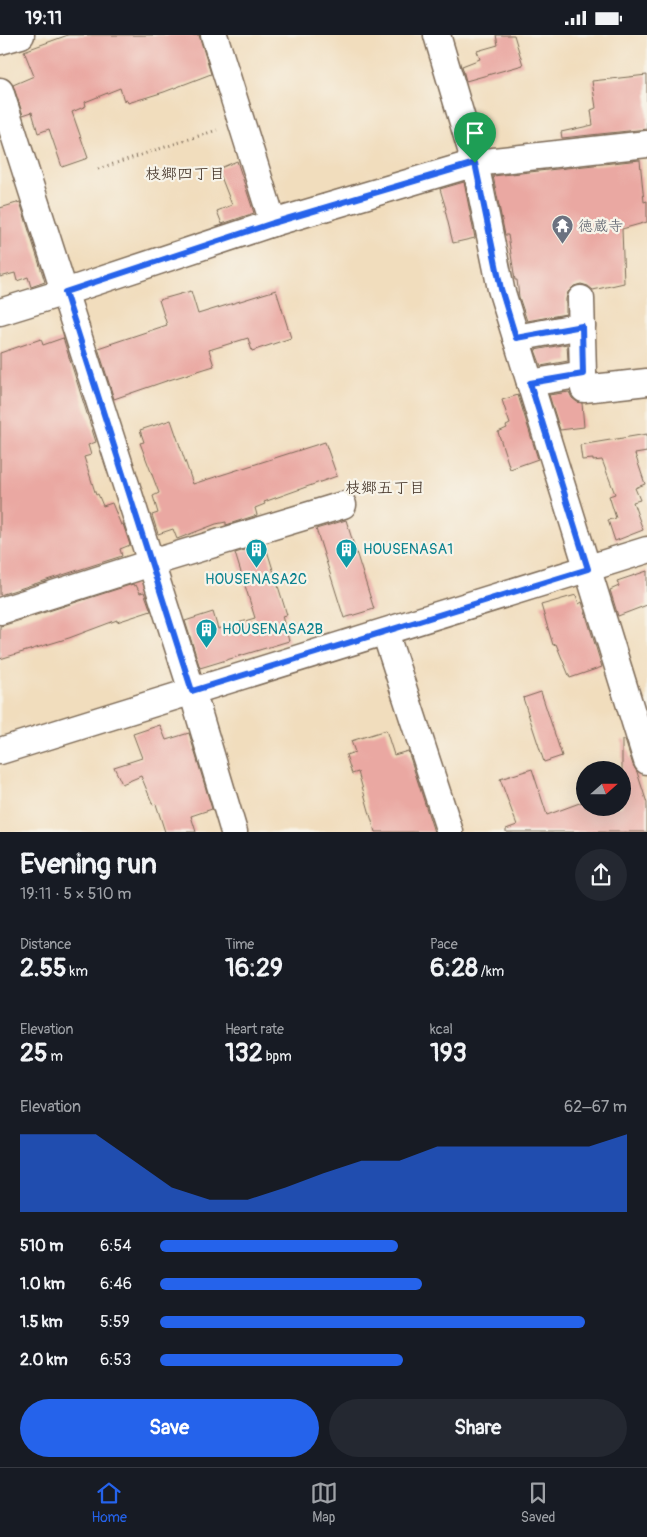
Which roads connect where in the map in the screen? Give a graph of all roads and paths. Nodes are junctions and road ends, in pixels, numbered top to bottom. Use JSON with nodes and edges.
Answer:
{"nodes":[{"id":1,"x":21,"y":35,"type":"edge"},
{"id":2,"x":214,"y":35,"type":"edge"},
{"id":3,"x":436,"y":35,"type":"edge"},
{"id":4,"x":0,"y":41,"type":"edge"},
{"id":5,"x":0,"y":91,"type":"edge"},
{"id":6,"x":242,"y":123,"type":"junction"},
{"id":7,"x":647,"y":144,"type":"edge"},
{"id":8,"x":475,"y":163,"type":"junction"},
{"id":9,"x":98,"y":169,"type":"dead end"},
{"id":10,"x":273,"y":223,"type":"junction"},
{"id":11,"x":65,"y":292,"type":"junction"},
{"id":12,"x":581,"y":299,"type":"dead end"},
{"id":13,"x":0,"y":312,"type":"edge"},
{"id":14,"x":582,"y":326,"type":"junction"},
{"id":15,"x":516,"y":338,"type":"junction"},
{"id":16,"x":583,"y":374,"type":"junction"},
{"id":17,"x":647,"y":382,"type":"edge"},
{"id":18,"x":530,"y":383,"type":"junction"},
{"id":19,"x":343,"y":505,"type":"dead end"},
{"id":20,"x":647,"y":550,"type":"edge"},
{"id":21,"x":151,"y":563,"type":"junction"},
{"id":22,"x":588,"y":569,"type":"junction"},
{"id":23,"x":0,"y":611,"type":"edge"},
{"id":24,"x":385,"y":632,"type":"junction"},
{"id":25,"x":192,"y":691,"type":"junction"},
{"id":26,"x":0,"y":751,"type":"edge"},
{"id":27,"x":647,"y":761,"type":"edge"},
{"id":28,"x":234,"y":832,"type":"edge"},
{"id":29,"x":450,"y":832,"type":"edge"}],
"edges":[{"from":1,"to":4,"type":"street"},
{"from":2,"to":6,"type":"street"},
{"from":3,"to":8,"type":"street"},
{"from":5,"to":11,"type":"street"},
{"from":6,"to":9,"type":"path"},
{"from":6,"to":10,"type":"street"},
{"from":7,"to":8,"type":"street"},
{"from":8,"to":10,"type":"street"},
{"from":8,"to":15,"type":"street"},
{"from":10,"to":11,"type":"street"},
{"from":11,"to":13,"type":"street"},
{"from":11,"to":21,"type":"street"},
{"from":12,"to":14,"type":"street"},
{"from":14,"to":15,"type":"street"},
{"from":14,"to":16,"type":"street"},
{"from":15,"to":18,"type":"street"},
{"from":16,"to":17,"type":"street"},
{"from":16,"to":18,"type":"street"},
{"from":18,"to":22,"type":"street"},
{"from":19,"to":21,"type":"street"},
{"from":20,"to":22,"type":"street"},
{"from":21,"to":23,"type":"street"},
{"from":21,"to":25,"type":"street"},
{"from":22,"to":24,"type":"street"},
{"from":22,"to":27,"type":"street"},
{"from":24,"to":25,"type":"street"},
{"from":24,"to":29,"type":"street"},
{"from":25,"to":26,"type":"street"},
{"from":25,"to":28,"type":"street"}]}
